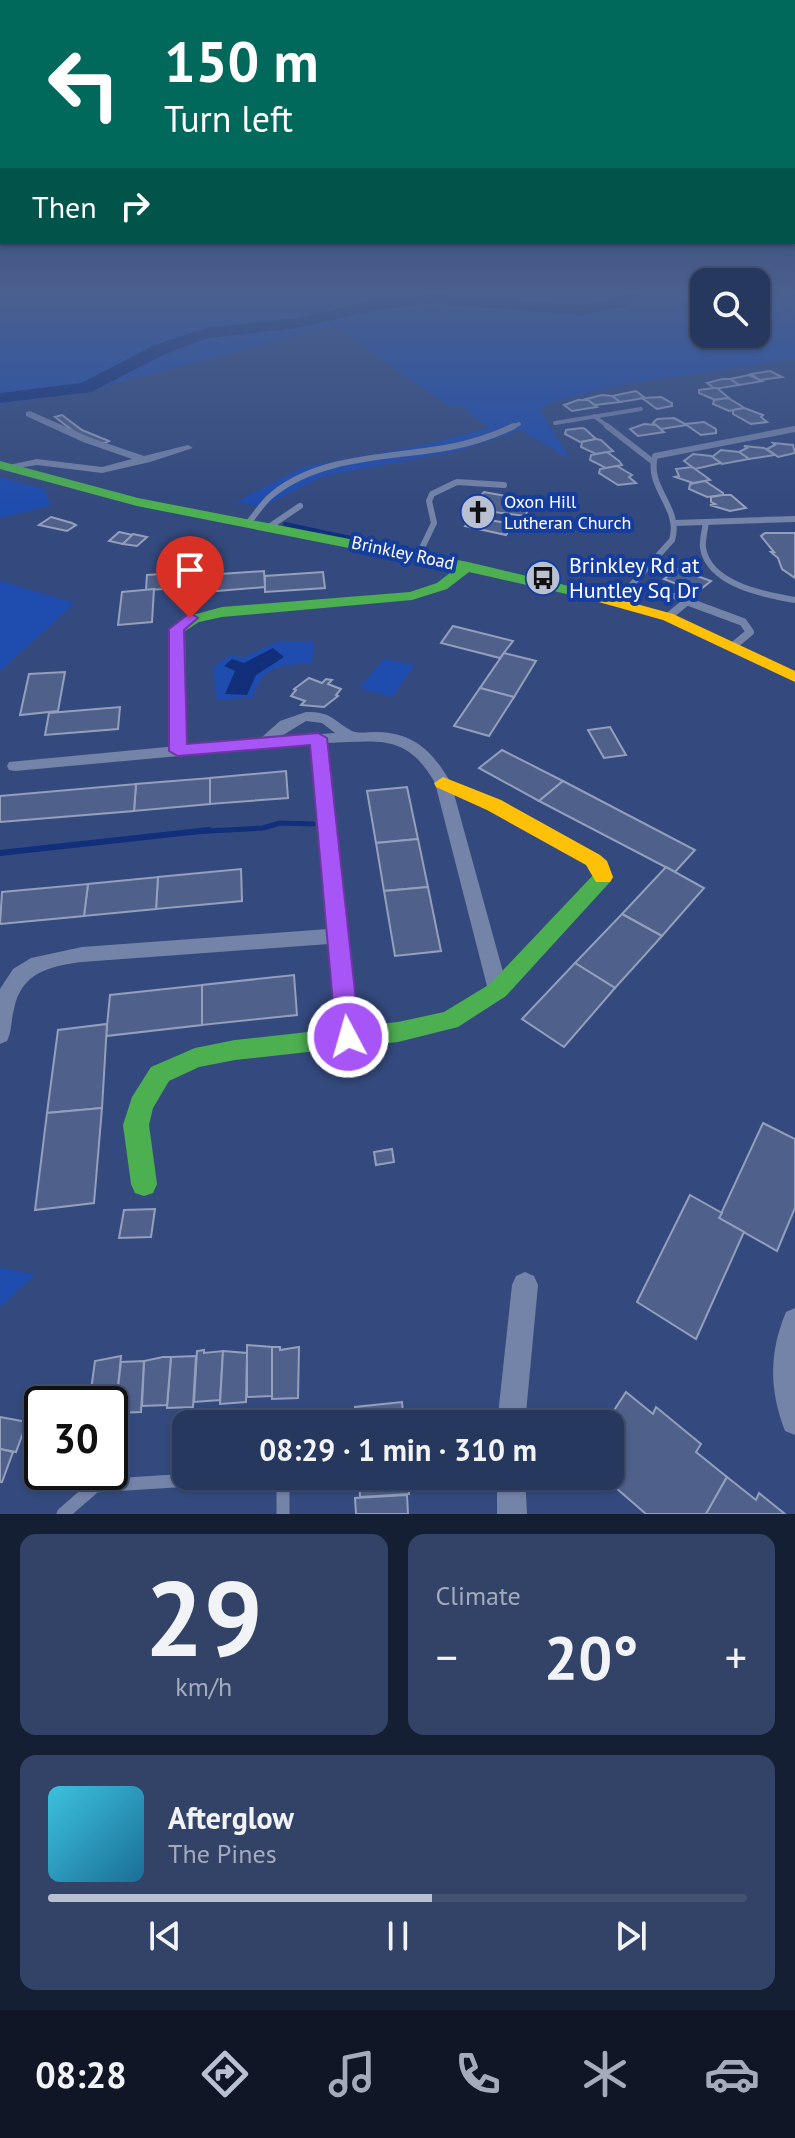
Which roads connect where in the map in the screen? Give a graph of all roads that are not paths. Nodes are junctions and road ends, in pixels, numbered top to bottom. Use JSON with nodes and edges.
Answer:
{"nodes":[{"id":1,"x":641,"y":409,"type":"dead end"},
{"id":2,"x":30,"y":414,"type":"dead end"},
{"id":3,"x":594,"y":416,"type":"junction"},
{"id":4,"x":555,"y":423,"type":"dead end"},
{"id":5,"x":519,"y":424,"type":"dead end"},
{"id":6,"x":795,"y":429,"type":"edge"},
{"id":7,"x":188,"y":448,"type":"dead end"},
{"id":8,"x":146,"y":460,"type":"junction"},
{"id":9,"x":652,"y":461,"type":"junction"},
{"id":10,"x":4,"y":466,"type":"edge"},
{"id":11,"x":504,"y":485,"type":"dead end"},
{"id":12,"x":300,"y":506,"type":"dead end"},
{"id":13,"x":795,"y":519,"type":"edge"},
{"id":14,"x":706,"y":522,"type":"junction"},
{"id":15,"x":248,"y":523,"type":"junction"},
{"id":16,"x":675,"y":523,"type":"junction"},
{"id":17,"x":269,"y":527,"type":"junction"},
{"id":18,"x":418,"y":556,"type":"junction"},
{"id":19,"x":468,"y":566,"type":"junction"},
{"id":20,"x":663,"y":592,"type":"dead end"},
{"id":21,"x":795,"y":600,"type":"edge"},
{"id":22,"x":617,"y":601,"type":"junction"},
{"id":23,"x":687,"y":601,"type":"junction"},
{"id":24,"x":668,"y":617,"type":"junction"},
{"id":25,"x":732,"y":647,"type":"junction"},
{"id":26,"x":792,"y":671,"type":"edge"},
{"id":27,"x":349,"y":737,"type":"junction"},
{"id":28,"x":318,"y":738,"type":"junction"},
{"id":29,"x":265,"y":743,"type":"junction"},
{"id":30,"x":178,"y":751,"type":"junction"},
{"id":31,"x":15,"y":766,"type":"dead end"},
{"id":32,"x":443,"y":783,"type":"junction"},
{"id":33,"x":338,"y":936,"type":"junction"},
{"id":34,"x":498,"y":990,"type":"junction"},
{"id":35,"x":0,"y":1035,"type":"edge"},
{"id":36,"x":348,"y":1037,"type":"junction"},
{"id":37,"x":144,"y":1184,"type":"dead end"},
{"id":38,"x":525,"y":1285,"type":"dead end"},
{"id":39,"x":795,"y":1321,"type":"edge"},
{"id":40,"x":512,"y":1410,"type":"edge"},
{"id":41,"x":795,"y":1421,"type":"edge"},
{"id":42,"x":172,"y":1481,"type":"edge"},
{"id":43,"x":283,"y":1490,"type":"edge"},
{"id":44,"x":511,"y":1490,"type":"edge"},
{"id":45,"x":63,"y":1514,"type":"edge"},
{"id":46,"x":283,"y":1514,"type":"edge"},
{"id":47,"x":512,"y":1514,"type":"edge"}],
"edges":[{"from":1,"to":3,"type":"lane"},
{"from":2,"to":8,"type":"street"},
{"from":3,"to":4,"type":"lane"},
{"from":3,"to":9,"type":"lane"},
{"from":5,"to":15,"type":"lane"},
{"from":6,"to":9,"type":"lane"},
{"from":7,"to":8,"type":"street"},
{"from":8,"to":10,"type":"street"},
{"from":9,"to":16,"type":"lane"},
{"from":10,"to":15,"type":"street","name":"Brinkley Road"},
{"from":11,"to":18,"type":"lane"},
{"from":12,"to":17,"type":"lane"},
{"from":13,"to":14,"type":"lane"},
{"from":14,"to":16,"type":"lane"},
{"from":14,"to":21,"type":"lane"},
{"from":15,"to":17,"type":"street","name":"Brinkley Road"},
{"from":16,"to":22,"type":"lane"},
{"from":17,"to":18,"type":"street","name":"Brinkley Road"},
{"from":18,"to":19,"type":"street","name":"Brinkley Road"},
{"from":19,"to":22,"type":"street","name":"Brinkley Road"},
{"from":19,"to":30,"type":"street"},
{"from":20,"to":23,"type":"lane"},
{"from":22,"to":24,"type":"street","name":"Brinkley Road"},
{"from":23,"to":24,"type":"lane"},
{"from":23,"to":25,"type":"lane"},
{"from":24,"to":25,"type":"street","name":"Brinkley Road"},
{"from":25,"to":26,"type":"street","name":"Brinkley Road"},
{"from":27,"to":28,"type":"street"},
{"from":27,"to":29,"type":"street"},
{"from":27,"to":32,"type":"street"},
{"from":28,"to":29,"type":"street"},
{"from":28,"to":33,"type":"street"},
{"from":29,"to":30,"type":"street"},
{"from":30,"to":31,"type":"street"},
{"from":32,"to":34,"type":"street"},
{"from":32,"to":34,"type":"street"},
{"from":33,"to":35,"type":"street"},
{"from":33,"to":36,"type":"street"},
{"from":34,"to":36,"type":"street"},
{"from":36,"to":37,"type":"street"},
{"from":38,"to":40,"type":"street"},
{"from":39,"to":41,"type":"street"},
{"from":42,"to":45,"type":"lane"},
{"from":43,"to":46,"type":"lane"},
{"from":44,"to":47,"type":"street"}]}
